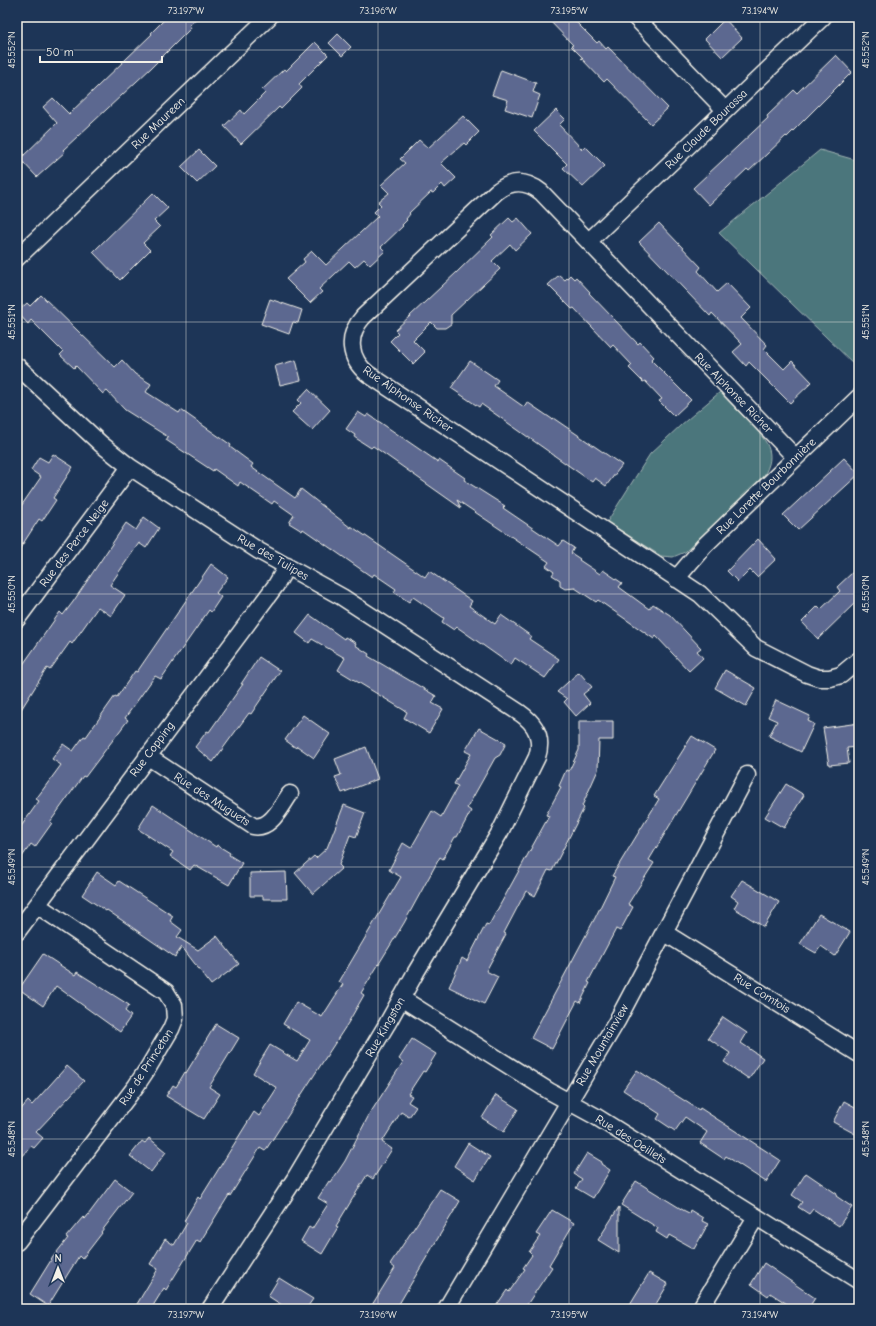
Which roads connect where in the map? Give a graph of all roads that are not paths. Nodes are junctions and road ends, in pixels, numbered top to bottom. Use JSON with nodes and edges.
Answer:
{"nodes":[{"id":1,"x":269,"y":17,"type":"edge"},
{"id":2,"x":635,"y":17,"type":"edge"},
{"id":3,"x":823,"y":17,"type":"edge"},
{"id":4,"x":725,"y":110,"type":"junction"},
{"id":5,"x":588,"y":241,"type":"junction"},
{"id":6,"x":17,"y":258,"type":"edge"},
{"id":7,"x":17,"y":366,"type":"edge"},
{"id":8,"x":859,"y":397,"type":"edge"},
{"id":9,"x":796,"y":457,"type":"junction"},
{"id":10,"x":130,"y":466,"type":"junction"},
{"id":11,"x":287,"y":566,"type":"junction"},
{"id":12,"x":676,"y":579,"type":"junction"},
{"id":13,"x":17,"y":619,"type":"edge"},
{"id":14,"x":859,"y":660,"type":"edge"},
{"id":15,"x":538,"y":735,"type":"joint"},
{"id":16,"x":147,"y":756,"type":"junction"},
{"id":17,"x":748,"y":775,"type":"dead end"},
{"id":18,"x":290,"y":794,"type":"dead end"},
{"id":19,"x":37,"y":905,"type":"junction"},
{"id":20,"x":17,"y":932,"type":"edge"},
{"id":21,"x":665,"y":933,"type":"junction"},
{"id":22,"x":401,"y":998,"type":"junction"},
{"id":23,"x":859,"y":1054,"type":"edge"},
{"id":24,"x":570,"y":1102,"type":"junction"},
{"id":25,"x":756,"y":1217,"type":"junction"},
{"id":26,"x":17,"y":1242,"type":"edge"},
{"id":27,"x":859,"y":1281,"type":"edge"},
{"id":28,"x":211,"y":1309,"type":"edge"},
{"id":29,"x":446,"y":1309,"type":"edge"},
{"id":30,"x":700,"y":1309,"type":"edge"}],
"edges":[{"from":1,"to":6,"type":"street","name":"Rue Maureen"},
{"from":2,"to":4,"type":"street"},
{"from":3,"to":4,"type":"street","name":"Rue Claude Bourassa"},
{"from":4,"to":5,"type":"street","name":"Rue Claude Bourassa"},
{"from":5,"to":9,"type":"street","name":"Rue Alphonse Richer"},
{"from":5,"to":12,"type":"street","name":"Rue Alphonse Richer"},
{"from":7,"to":10,"type":"street","name":"Rue des Tulipes"},
{"from":8,"to":9,"type":"street","name":"Rue Lorette Bourbonnière"},
{"from":9,"to":12,"type":"street","name":"Rue Lorette Bourbonnière"},
{"from":10,"to":11,"type":"street","name":"Rue des Tulipes"},
{"from":10,"to":13,"type":"street","name":"Rue des Perce Neige"},
{"from":11,"to":15,"type":"street","name":"Rue des Tulipes"},
{"from":11,"to":16,"type":"street","name":"Rue Copping"},
{"from":12,"to":14,"type":"street","name":"Rue Alphonse Richer"},
{"from":15,"to":22,"type":"street","name":"Rue Kingston"},
{"from":16,"to":18,"type":"street","name":"Rue des Muguets"},
{"from":16,"to":19,"type":"street","name":"Rue Copping"},
{"from":17,"to":21,"type":"street","name":"Rue Mountainview"},
{"from":19,"to":20,"type":"street","name":"Rue Copping"},
{"from":19,"to":26,"type":"street","name":"Rue de Princeton"},
{"from":21,"to":23,"type":"street","name":"Rue Comtois"},
{"from":21,"to":24,"type":"street","name":"Rue Mountainview"},
{"from":22,"to":24,"type":"street","name":"Rue des Oeillets"},
{"from":22,"to":28,"type":"street","name":"Rue Kingston"},
{"from":24,"to":25,"type":"street","name":"Rue des Oeillets"},
{"from":24,"to":29,"type":"street","name":"Rue Mountainview"},
{"from":25,"to":27,"type":"street","name":"Rue des Oeillets"},
{"from":25,"to":30,"type":"street"}]}
